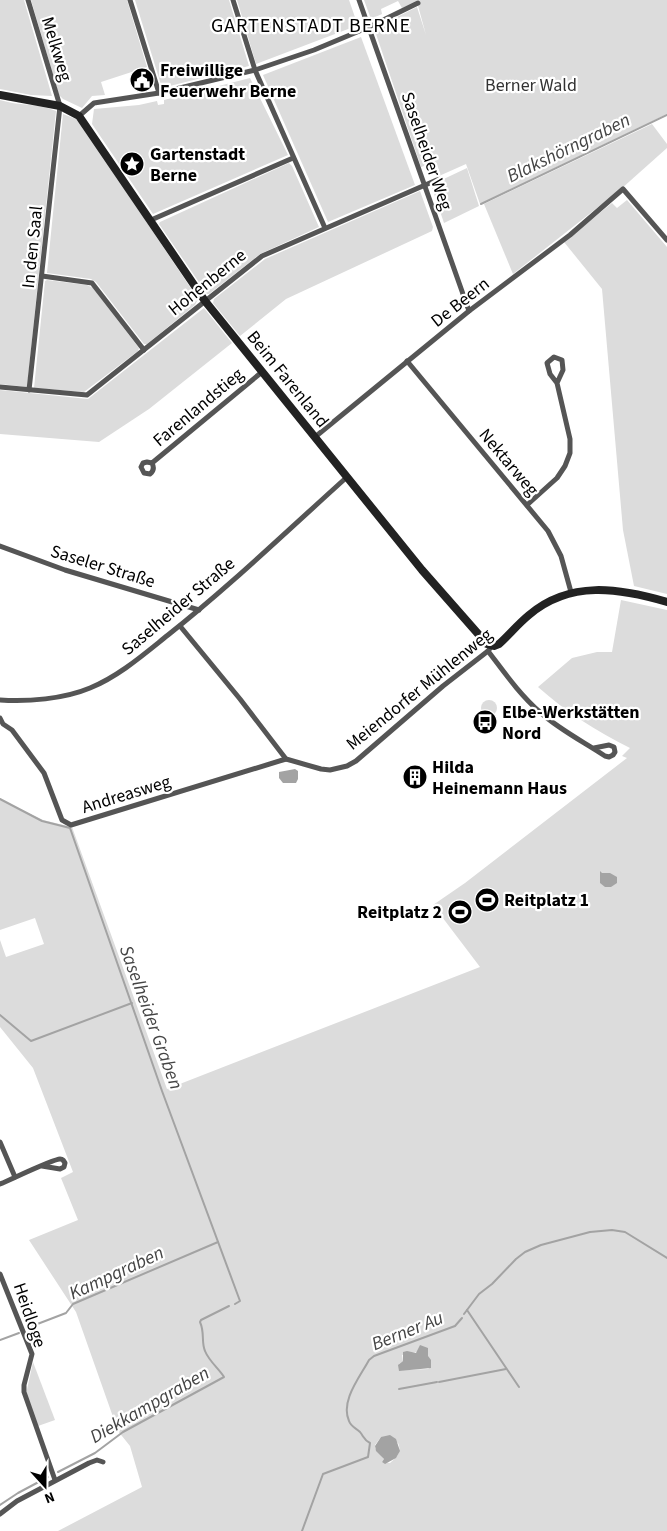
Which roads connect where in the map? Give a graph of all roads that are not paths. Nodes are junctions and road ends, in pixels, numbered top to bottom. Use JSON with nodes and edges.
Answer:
{"nodes":[{"id":1,"x":28,"y":0,"type":"edge"},
{"id":2,"x":130,"y":0,"type":"edge"},
{"id":3,"x":233,"y":0,"type":"edge"},
{"id":4,"x":359,"y":0,"type":"edge"},
{"id":5,"x":418,"y":4,"type":"dead end"},
{"id":6,"x":369,"y":27,"type":"junction"},
{"id":7,"x":255,"y":70,"type":"junction"},
{"id":8,"x":159,"y":93,"type":"junction"},
{"id":9,"x":0,"y":95,"type":"edge"},
{"id":10,"x":60,"y":106,"type":"junction"},
{"id":11,"x":79,"y":116,"type":"junction"},
{"id":12,"x":293,"y":158,"type":"junction"},
{"id":13,"x":439,"y":179,"type":"dead end"},
{"id":14,"x":424,"y":184,"type":"junction"},
{"id":15,"x":151,"y":220,"type":"junction"},
{"id":16,"x":325,"y":228,"type":"junction"},
{"id":17,"x":667,"y":240,"type":"edge"},
{"id":18,"x":42,"y":276,"type":"junction"},
{"id":19,"x":205,"y":301,"type":"junction"},
{"id":20,"x":469,"y":312,"type":"junction"},
{"id":21,"x":144,"y":350,"type":"junction"},
{"id":22,"x":407,"y":361,"type":"junction"},
{"id":23,"x":262,"y":372,"type":"junction"},
{"id":24,"x":557,"y":383,"type":"junction"},
{"id":25,"x":0,"y":387,"type":"edge"},
{"id":26,"x":30,"y":390,"type":"junction"},
{"id":27,"x":315,"y":437,"type":"junction"},
{"id":28,"x":152,"y":463,"type":"dead end"},
{"id":29,"x":347,"y":477,"type":"junction"},
{"id":30,"x":527,"y":505,"type":"junction"},
{"id":31,"x":0,"y":546,"type":"edge"},
{"id":32,"x":571,"y":592,"type":"junction"},
{"id":33,"x":667,"y":602,"type":"edge"},
{"id":34,"x":198,"y":610,"type":"junction"},
{"id":35,"x":180,"y":626,"type":"junction"},
{"id":36,"x":490,"y":648,"type":"junction"},
{"id":37,"x":0,"y":700,"type":"edge"},
{"id":38,"x":0,"y":718,"type":"edge"},
{"id":39,"x":594,"y":748,"type":"dead end"},
{"id":40,"x":286,"y":759,"type":"junction"},
{"id":41,"x":0,"y":1142,"type":"edge"},
{"id":42,"x":42,"y":1166,"type":"dead end"},
{"id":43,"x":15,"y":1178,"type":"junction"},
{"id":44,"x":0,"y":1184,"type":"edge"},
{"id":45,"x":0,"y":1274,"type":"edge"},
{"id":46,"x":103,"y":1462,"type":"dead end"},
{"id":47,"x":55,"y":1480,"type":"junction"},
{"id":48,"x":0,"y":1514,"type":"edge"}],
"edges":[{"from":1,"to":10,"type":"street","name":"Melkweg"},
{"from":2,"to":8,"type":"street"},
{"from":3,"to":7,"type":"street"},
{"from":4,"to":6,"type":"street","name":"Saselheider Weg"},
{"from":5,"to":6,"type":"street"},
{"from":6,"to":7,"type":"street"},
{"from":6,"to":14,"type":"street","name":"Saselheider Weg"},
{"from":7,"to":8,"type":"street"},
{"from":7,"to":12,"type":"street"},
{"from":8,"to":11,"type":"street"},
{"from":9,"to":10,"type":"street"},
{"from":10,"to":11,"type":"street"},
{"from":10,"to":18,"type":"street","name":"In den Saal"},
{"from":11,"to":15,"type":"street","name":"Beim Farenland"},
{"from":12,"to":15,"type":"street"},
{"from":12,"to":16,"type":"street"},
{"from":13,"to":14,"type":"street","name":"Hohenberne"},
{"from":14,"to":16,"type":"street","name":"Hohenberne"},
{"from":14,"to":20,"type":"street","name":"Saselheider Weg"},
{"from":15,"to":19,"type":"street","name":"Beim Farenland"},
{"from":16,"to":19,"type":"street","name":"Hohenberne"},
{"from":17,"to":20,"type":"street","name":"De Beern"},
{"from":18,"to":21,"type":"street"},
{"from":18,"to":26,"type":"street","name":"In den Saal"},
{"from":19,"to":21,"type":"street","name":"Hohenberne"},
{"from":19,"to":23,"type":"street","name":"Beim Farenland"},
{"from":20,"to":22,"type":"street","name":"De Beern"},
{"from":21,"to":26,"type":"street","name":"Hohenberne"},
{"from":22,"to":27,"type":"street","name":"De Beern"},
{"from":22,"to":30,"type":"street","name":"Nektarweg"},
{"from":23,"to":27,"type":"street","name":"Beim Farenland"},
{"from":23,"to":28,"type":"street","name":"Farenlandstieg"},
{"from":24,"to":24,"type":"street"},
{"from":24,"to":30,"type":"street"},
{"from":25,"to":26,"type":"street","name":"Hohenberne"},
{"from":27,"to":29,"type":"street","name":"Beim Farenland"},
{"from":29,"to":34,"type":"street","name":"Saselheider Straße"},
{"from":29,"to":36,"type":"street","name":"Beim Farenland"},
{"from":30,"to":32,"type":"street","name":"Nektarweg"},
{"from":31,"to":34,"type":"street","name":"Saseler Straße"},
{"from":32,"to":33,"type":"street","name":"Meiendorfer Mühlenweg"},
{"from":32,"to":36,"type":"street","name":"Meiendorfer Mühlenweg"},
{"from":34,"to":35,"type":"street","name":"Saselheider Straße"},
{"from":35,"to":37,"type":"street","name":"Saselheider Straße"},
{"from":35,"to":40,"type":"street"},
{"from":36,"to":39,"type":"street"},
{"from":36,"to":40,"type":"street","name":"Meiendorfer Mühlenweg"},
{"from":38,"to":40,"type":"street","name":"Andreasweg"},
{"from":41,"to":43,"type":"street"},
{"from":42,"to":43,"type":"street"},
{"from":43,"to":44,"type":"street"},
{"from":45,"to":47,"type":"street","name":"Heidloge"},
{"from":46,"to":47,"type":"street"},
{"from":47,"to":48,"type":"street"}]}
